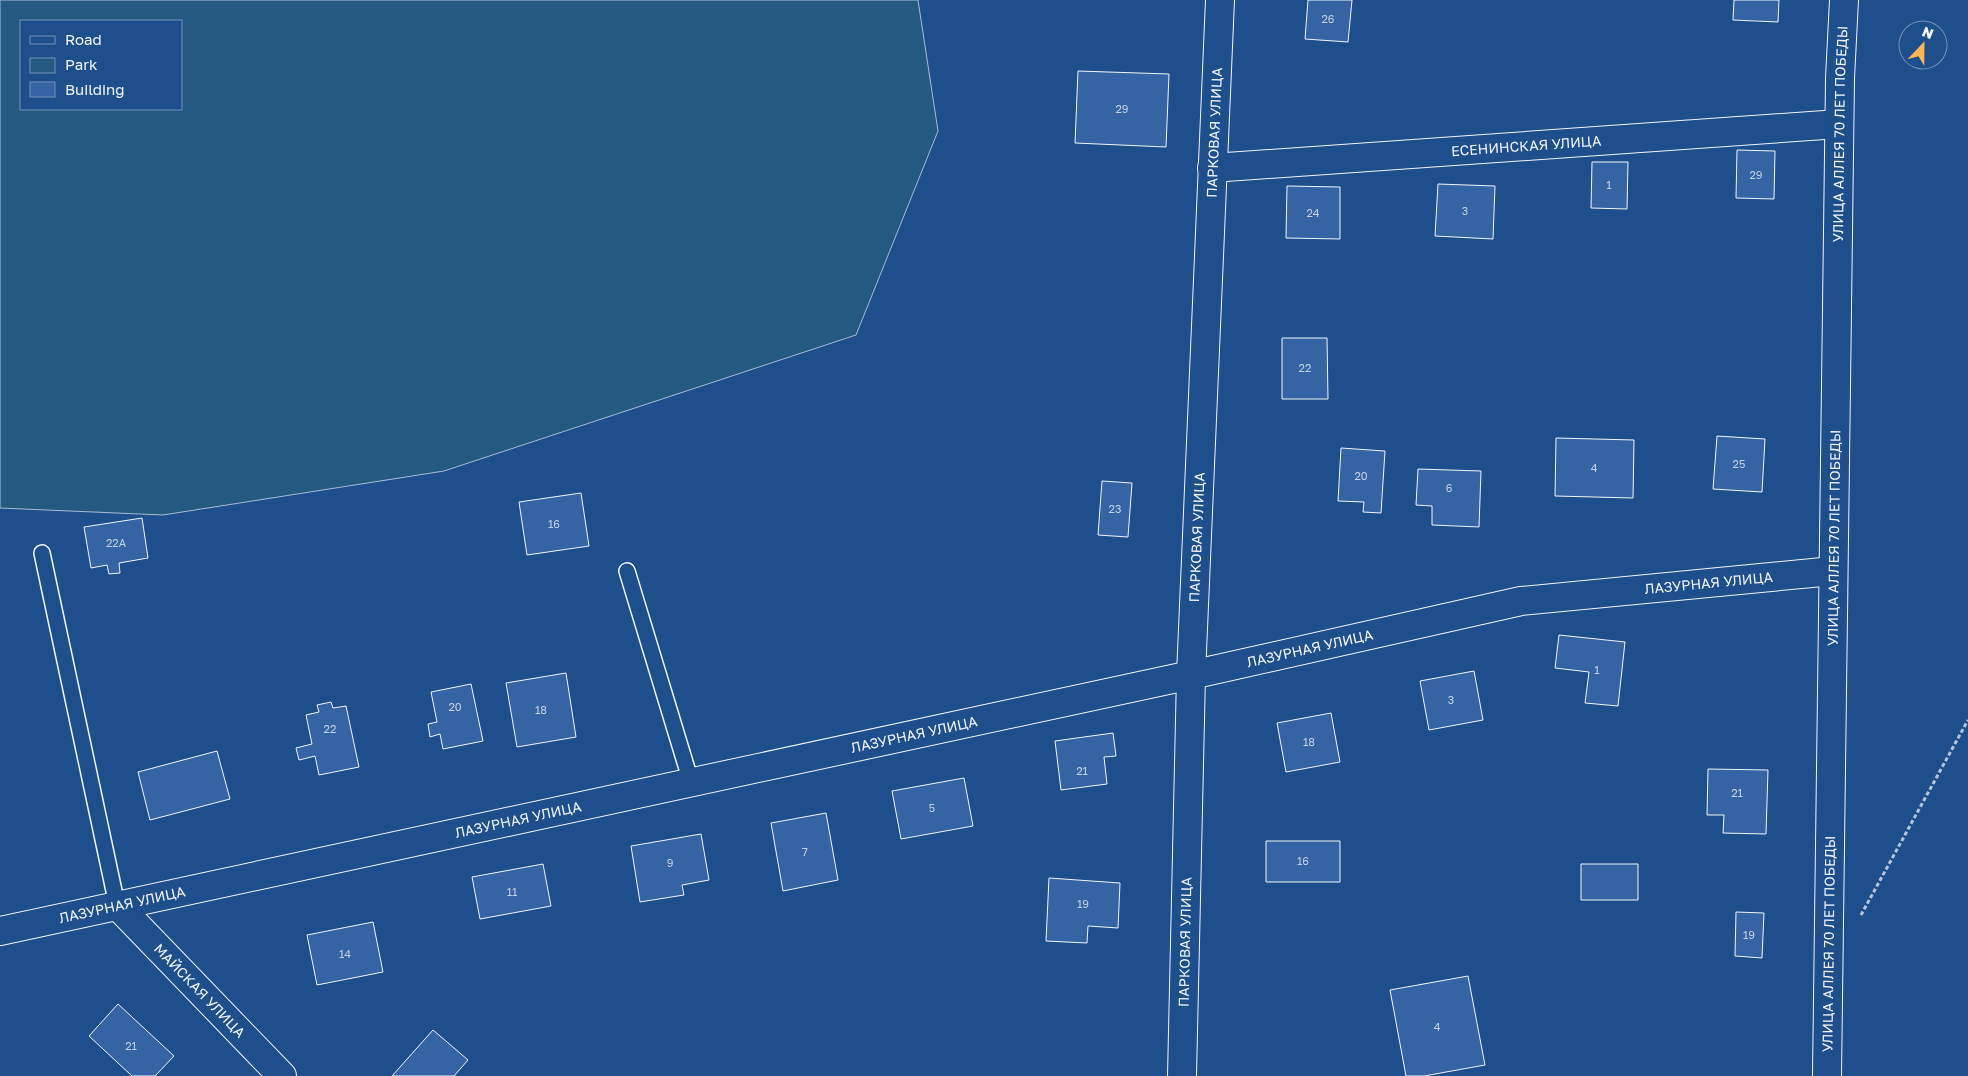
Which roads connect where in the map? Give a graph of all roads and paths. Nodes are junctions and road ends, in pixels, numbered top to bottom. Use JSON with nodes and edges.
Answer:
{"nodes":[{"id":1,"x":1220,"y":0,"type":"edge"},
{"id":2,"x":1844,"y":0,"type":"edge"},
{"id":3,"x":1839,"y":124,"type":"junction"},
{"id":4,"x":1212,"y":168,"type":"junction"},
{"id":5,"x":42,"y":553,"type":"dead end"},
{"id":6,"x":627,"y":572,"type":"dead end"},
{"id":7,"x":1833,"y":572,"type":"junction"},
{"id":8,"x":1191,"y":675,"type":"junction"},
{"id":9,"x":1968,"y":720,"type":"edge"},
{"id":10,"x":691,"y":782,"type":"junction"},
{"id":11,"x":117,"y":905,"type":"junction"},
{"id":12,"x":1860,"y":916,"type":"dead end"},
{"id":13,"x":0,"y":931,"type":"edge"},
{"id":14,"x":282,"y":1076,"type":"edge"},
{"id":15,"x":1182,"y":1076,"type":"edge"},
{"id":16,"x":1827,"y":1076,"type":"edge"}],
"edges":[{"from":1,"to":4,"type":"street","name":"ПАРКОВАЯ УЛИЦА"},
{"from":2,"to":3,"type":"street","name":"УЛИЦА АЛЛЕЯ 70 ЛЕТ ПОБЕДЫ"},
{"from":3,"to":4,"type":"street","name":"ЕСЕНИНСКАЯ УЛИЦА"},
{"from":3,"to":7,"type":"street","name":"УЛИЦА АЛЛЕЯ 70 ЛЕТ ПОБЕДЫ"},
{"from":4,"to":8,"type":"street","name":"ПАРКОВАЯ УЛИЦА"},
{"from":5,"to":11,"type":"lane"},
{"from":6,"to":10,"type":"lane"},
{"from":7,"to":8,"type":"street","name":"ЛАЗУРНАЯ УЛИЦА"},
{"from":7,"to":16,"type":"street","name":"УЛИЦА АЛЛЕЯ 70 ЛЕТ ПОБЕДЫ"},
{"from":8,"to":10,"type":"street","name":"ЛАЗУРНАЯ УЛИЦА"},
{"from":8,"to":15,"type":"street","name":"ПАРКОВАЯ УЛИЦА"},
{"from":9,"to":12,"type":"path"},
{"from":10,"to":11,"type":"street","name":"ЛАЗУРНАЯ УЛИЦА"},
{"from":11,"to":13,"type":"street","name":"ЛАЗУРНАЯ УЛИЦА"},
{"from":11,"to":14,"type":"street","name":"МАЙСКАЯ УЛИЦА"}]}
